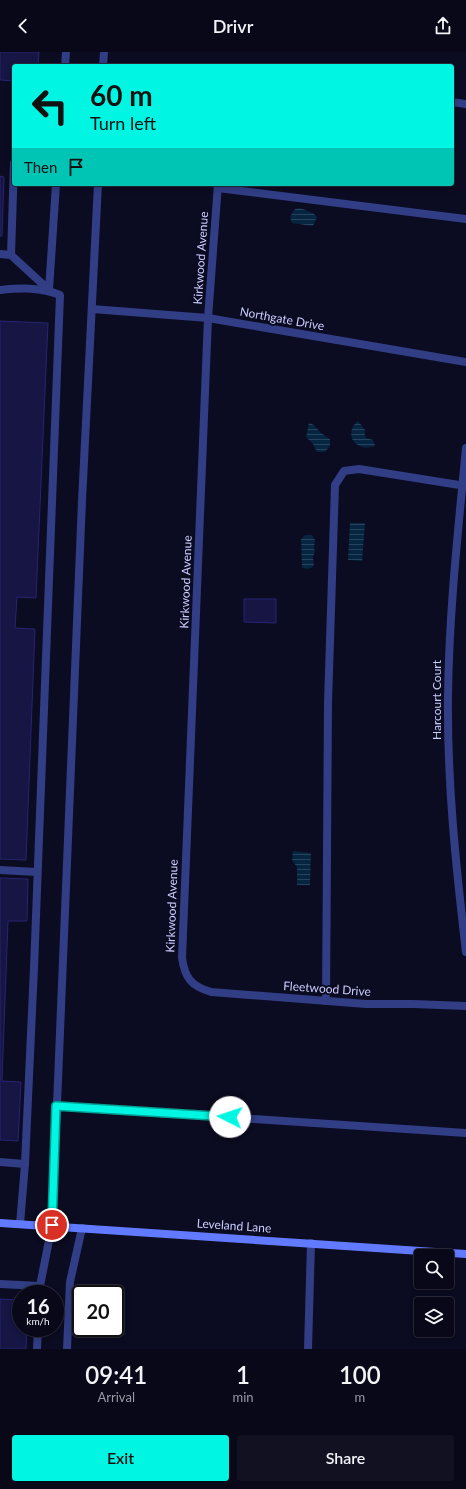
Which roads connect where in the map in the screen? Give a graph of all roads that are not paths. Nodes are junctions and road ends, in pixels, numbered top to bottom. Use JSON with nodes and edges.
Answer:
{"nodes":[{"id":1,"x":66,"y":52,"type":"edge"},
{"id":2,"x":104,"y":52,"type":"edge"},
{"id":3,"x":65,"y":64,"type":"edge"},
{"id":4,"x":103,"y":64,"type":"edge"},
{"id":5,"x":454,"y":102,"type":"edge"},
{"id":6,"x":466,"y":104,"type":"edge"},
{"id":7,"x":13,"y":186,"type":"edge"},
{"id":8,"x":56,"y":186,"type":"edge"},
{"id":9,"x":98,"y":186,"type":"edge"},
{"id":10,"x":218,"y":186,"type":"edge"},
{"id":11,"x":466,"y":219,"type":"edge"},
{"id":12,"x":0,"y":254,"type":"edge"},
{"id":13,"x":11,"y":255,"type":"junction"},
{"id":14,"x":0,"y":290,"type":"edge"},
{"id":15,"x":49,"y":290,"type":"junction"},
{"id":16,"x":92,"y":309,"type":"junction"},
{"id":17,"x":208,"y":318,"type":"junction"},
{"id":18,"x":466,"y":362,"type":"edge"},
{"id":19,"x":466,"y":448,"type":"edge"},
{"id":20,"x":464,"y":486,"type":"edge"},
{"id":21,"x":0,"y":870,"type":"edge"},
{"id":22,"x":37,"y":872,"type":"junction"},
{"id":23,"x":466,"y":952,"type":"edge"},
{"id":24,"x":189,"y":980,"type":"joint"},
{"id":25,"x":326,"y":1001,"type":"junction"},
{"id":26,"x":466,"y":1006,"type":"edge"},
{"id":27,"x":56,"y":1106,"type":"junction"},
{"id":28,"x":466,"y":1133,"type":"edge"},
{"id":29,"x":0,"y":1162,"type":"edge"},
{"id":30,"x":24,"y":1164,"type":"junction"},
{"id":31,"x":0,"y":1223,"type":"edge"},
{"id":32,"x":20,"y":1224,"type":"junction"},
{"id":33,"x":52,"y":1225,"type":"junction"},
{"id":34,"x":82,"y":1228,"type":"junction"},
{"id":35,"x":311,"y":1243,"type":"junction"},
{"id":36,"x":466,"y":1254,"type":"edge"},
{"id":37,"x":0,"y":1284,"type":"edge"},
{"id":38,"x":41,"y":1285,"type":"edge"},
{"id":39,"x":12,"y":1286,"type":"edge"},
{"id":40,"x":38,"y":1337,"type":"edge"},
{"id":41,"x":37,"y":1349,"type":"edge"},
{"id":42,"x":67,"y":1349,"type":"edge"},
{"id":43,"x":308,"y":1349,"type":"edge"}],
"edges":[{"from":1,"to":3,"type":"street"},
{"from":2,"to":4,"type":"street"},
{"from":5,"to":6,"type":"street"},
{"from":7,"to":13,"type":"street"},
{"from":8,"to":15,"type":"street"},
{"from":9,"to":16,"type":"street"},
{"from":10,"to":11,"type":"street"},
{"from":10,"to":17,"type":"street","name":"Kirkwood Avenue"},
{"from":12,"to":13,"type":"street"},
{"from":13,"to":15,"type":"street"},
{"from":14,"to":15,"type":"street"},
{"from":15,"to":22,"type":"street"},
{"from":16,"to":17,"type":"street","name":"Northgate Drive"},
{"from":16,"to":27,"type":"street"},
{"from":17,"to":18,"type":"street","name":"Northgate Drive"},
{"from":17,"to":24,"type":"street","name":"Kirkwood Avenue"},
{"from":19,"to":20,"type":"street","name":"Harcourt Court"},
{"from":20,"to":23,"type":"street","name":"Harcourt Court"},
{"from":20,"to":25,"type":"street"},
{"from":21,"to":22,"type":"street"},
{"from":22,"to":30,"type":"street"},
{"from":24,"to":25,"type":"street","name":"Fleetwood Drive"},
{"from":25,"to":26,"type":"street","name":"Fleetwood Drive"},
{"from":27,"to":28,"type":"street"},
{"from":27,"to":33,"type":"street"},
{"from":29,"to":30,"type":"street"},
{"from":30,"to":32,"type":"street"},
{"from":31,"to":32,"type":"street","name":"Leveland Lane"},
{"from":32,"to":33,"type":"street","name":"Leveland Lane"},
{"from":33,"to":34,"type":"street","name":"Leveland Lane"},
{"from":33,"to":38,"type":"street"},
{"from":34,"to":35,"type":"street","name":"Leveland Lane"},
{"from":34,"to":42,"type":"street"},
{"from":35,"to":36,"type":"street","name":"Leveland Lane"},
{"from":35,"to":43,"type":"street"},
{"from":37,"to":39,"type":"street"},
{"from":40,"to":41,"type":"street"}]}
